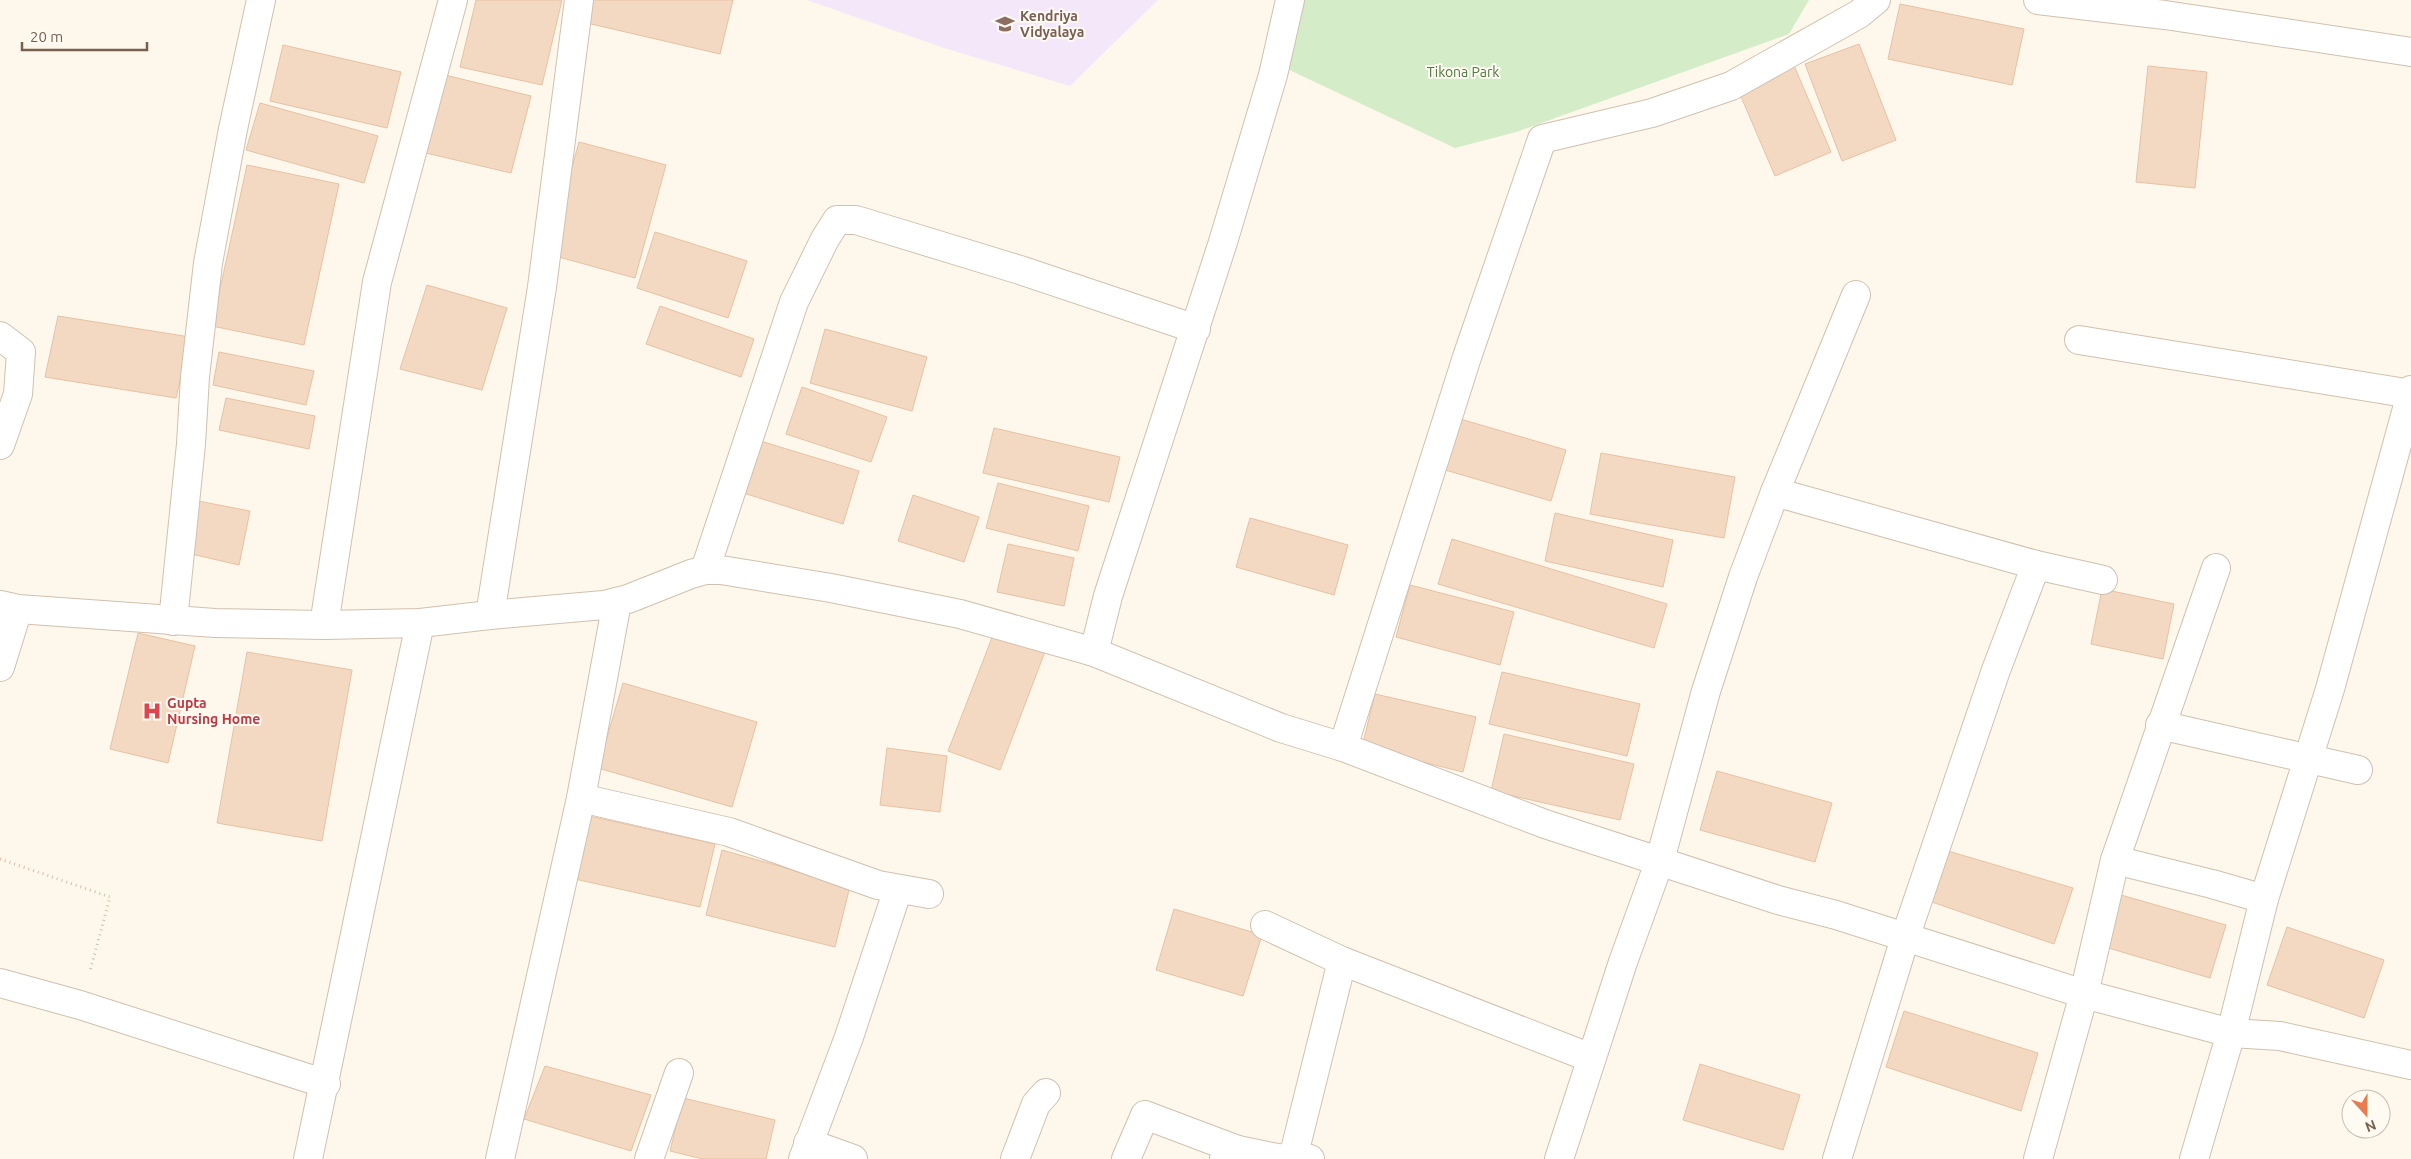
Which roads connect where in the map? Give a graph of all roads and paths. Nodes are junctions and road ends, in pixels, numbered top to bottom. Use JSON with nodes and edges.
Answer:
{"nodes":[{"id":1,"x":262,"y":0,"type":"edge"},
{"id":2,"x":453,"y":0,"type":"edge"},
{"id":3,"x":579,"y":0,"type":"edge"},
{"id":4,"x":1290,"y":0,"type":"edge"},
{"id":5,"x":1876,"y":0,"type":"edge"},
{"id":6,"x":2038,"y":0,"type":"edge"},
{"id":7,"x":2411,"y":52,"type":"edge"},
{"id":8,"x":1856,"y":295,"type":"dead end"},
{"id":9,"x":1196,"y":329,"type":"junction"},
{"id":10,"x":0,"y":336,"type":"edge"},
{"id":11,"x":2079,"y":340,"type":"dead end"},
{"id":12,"x":2411,"y":393,"type":"edge"},
{"id":13,"x":0,"y":445,"type":"edge"},
{"id":14,"x":1774,"y":492,"type":"junction"},
{"id":15,"x":2036,"y":565,"type":"junction"},
{"id":16,"x":2216,"y":568,"type":"dead end"},
{"id":17,"x":705,"y":570,"type":"junction"},
{"id":18,"x":2103,"y":580,"type":"dead end"},
{"id":19,"x":617,"y":602,"type":"junction"},
{"id":20,"x":9,"y":607,"type":"edge"},
{"id":21,"x":490,"y":614,"type":"junction"},
{"id":22,"x":173,"y":621,"type":"junction"},
{"id":23,"x":420,"y":623,"type":"junction"},
{"id":24,"x":324,"y":625,"type":"junction"},
{"id":25,"x":1094,"y":652,"type":"junction"},
{"id":26,"x":0,"y":666,"type":"edge"},
{"id":27,"x":2160,"y":725,"type":"junction"},
{"id":28,"x":1343,"y":747,"type":"junction"},
{"id":29,"x":2310,"y":758,"type":"junction"},
{"id":30,"x":2358,"y":770,"type":"dead end"},
{"id":31,"x":581,"y":798,"type":"junction"},
{"id":32,"x":0,"y":859,"type":"edge"},
{"id":33,"x":1660,"y":860,"type":"junction"},
{"id":34,"x":2116,"y":860,"type":"junction"},
{"id":35,"x":898,"y":889,"type":"junction"},
{"id":36,"x":928,"y":894,"type":"dead end"},
{"id":37,"x":2264,"y":899,"type":"junction"},
{"id":38,"x":1265,"y":925,"type":"dead end"},
{"id":39,"x":1905,"y":938,"type":"junction"},
{"id":40,"x":1342,"y":961,"type":"junction"},
{"id":41,"x":0,"y":983,"type":"edge"},
{"id":42,"x":2084,"y":994,"type":"junction"},
{"id":43,"x":80,"y":1005,"type":"junction"},
{"id":44,"x":2231,"y":1033,"type":"junction"},
{"id":45,"x":1592,"y":1058,"type":"junction"},
{"id":46,"x":2411,"y":1065,"type":"edge"},
{"id":47,"x":679,"y":1073,"type":"dead end"},
{"id":48,"x":326,"y":1084,"type":"junction"},
{"id":49,"x":1046,"y":1093,"type":"dead end"},
{"id":50,"x":805,"y":1151,"type":"edge"},
{"id":51,"x":1231,"y":1155,"type":"edge"},
{"id":52,"x":1302,"y":1156,"type":"edge"},
{"id":53,"x":308,"y":1159,"type":"edge"},
{"id":54,"x":500,"y":1159,"type":"edge"},
{"id":55,"x":649,"y":1159,"type":"edge"},
{"id":56,"x":853,"y":1159,"type":"edge"},
{"id":57,"x":1015,"y":1159,"type":"edge"},
{"id":58,"x":1126,"y":1159,"type":"edge"},
{"id":59,"x":1559,"y":1159,"type":"edge"},
{"id":60,"x":1837,"y":1159,"type":"edge"},
{"id":61,"x":2038,"y":1159,"type":"edge"},
{"id":62,"x":2194,"y":1159,"type":"edge"}],
"edges":[{"from":1,"to":22,"type":"street"},
{"from":2,"to":24,"type":"street"},
{"from":3,"to":21,"type":"street"},
{"from":4,"to":9,"type":"street"},
{"from":5,"to":28,"type":"street"},
{"from":6,"to":7,"type":"street"},
{"from":8,"to":14,"type":"street"},
{"from":9,"to":17,"type":"street"},
{"from":9,"to":25,"type":"street"},
{"from":10,"to":13,"type":"street"},
{"from":11,"to":12,"type":"street"},
{"from":12,"to":29,"type":"street"},
{"from":14,"to":15,"type":"street"},
{"from":14,"to":33,"type":"street"},
{"from":15,"to":18,"type":"street"},
{"from":15,"to":39,"type":"street"},
{"from":16,"to":27,"type":"street"},
{"from":17,"to":19,"type":"street"},
{"from":17,"to":25,"type":"street"},
{"from":19,"to":21,"type":"street"},
{"from":19,"to":31,"type":"street"},
{"from":20,"to":22,"type":"street"},
{"from":20,"to":26,"type":"street"},
{"from":21,"to":23,"type":"street"},
{"from":22,"to":24,"type":"street"},
{"from":23,"to":24,"type":"street"},
{"from":23,"to":48,"type":"street"},
{"from":25,"to":28,"type":"street"},
{"from":27,"to":29,"type":"street"},
{"from":27,"to":34,"type":"street"},
{"from":28,"to":33,"type":"street"},
{"from":29,"to":30,"type":"street"},
{"from":29,"to":37,"type":"street"},
{"from":31,"to":35,"type":"street"},
{"from":31,"to":54,"type":"street"},
{"from":32,"to":43,"type":"path"},
{"from":33,"to":39,"type":"street"},
{"from":33,"to":45,"type":"street"},
{"from":34,"to":37,"type":"street"},
{"from":34,"to":42,"type":"street"},
{"from":35,"to":36,"type":"street"},
{"from":35,"to":50,"type":"street"},
{"from":37,"to":44,"type":"street"},
{"from":38,"to":40,"type":"street"},
{"from":39,"to":42,"type":"street"},
{"from":39,"to":60,"type":"street"},
{"from":40,"to":45,"type":"street"},
{"from":40,"to":52,"type":"street"},
{"from":41,"to":43,"type":"street"},
{"from":42,"to":44,"type":"street"},
{"from":42,"to":61,"type":"street"},
{"from":43,"to":48,"type":"street"},
{"from":44,"to":46,"type":"street"},
{"from":44,"to":62,"type":"street"},
{"from":45,"to":59,"type":"street"},
{"from":47,"to":55,"type":"street"},
{"from":48,"to":53,"type":"street"},
{"from":49,"to":57,"type":"street"},
{"from":50,"to":56,"type":"street"},
{"from":51,"to":52,"type":"street"},
{"from":51,"to":58,"type":"street"}]}
